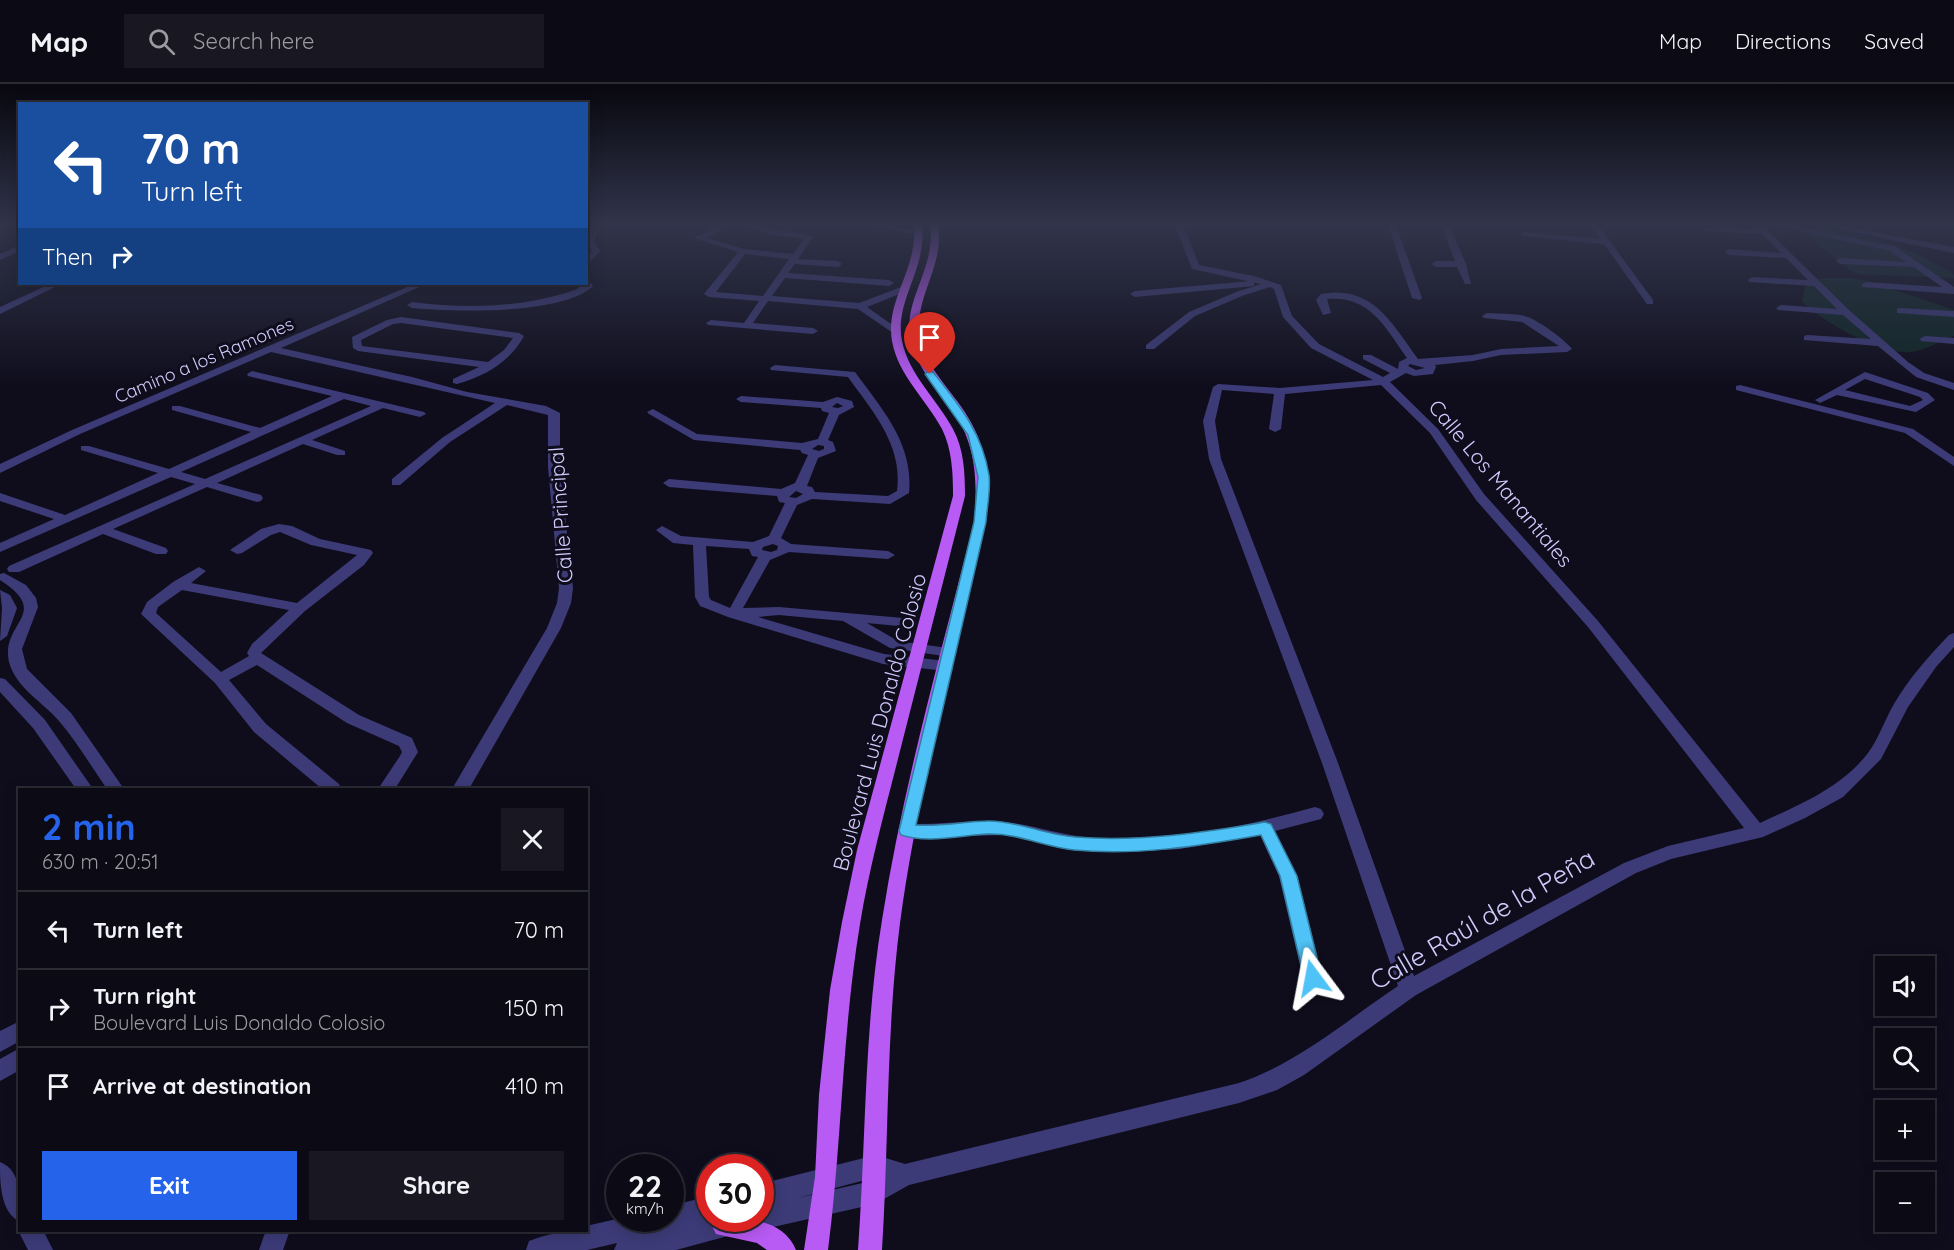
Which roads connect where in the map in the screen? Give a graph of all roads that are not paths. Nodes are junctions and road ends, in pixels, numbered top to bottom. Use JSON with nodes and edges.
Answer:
{"nodes":[{"id":1,"x":720,"y":279,"type":"edge"},
{"id":2,"x":779,"y":279,"type":"edge"},
{"id":3,"x":828,"y":279,"type":"edge"},
{"id":4,"x":902,"y":279,"type":"edge"},
{"id":5,"x":926,"y":279,"type":"edge"},
{"id":6,"x":1252,"y":279,"type":"edge"},
{"id":7,"x":1411,"y":279,"type":"edge"},
{"id":8,"x":1633,"y":279,"type":"edge"},
{"id":9,"x":1811,"y":279,"type":"edge"},
{"id":10,"x":1938,"y":279,"type":"edge"},
{"id":11,"x":1752,"y":280,"type":"dead end"},
{"id":12,"x":1269,"y":283,"type":"junction"},
{"id":13,"x":1816,"y":284,"type":"junction"},
{"id":14,"x":54,"y":285,"type":"edge"},
{"id":15,"x":419,"y":285,"type":"edge"},
{"id":16,"x":588,"y":285,"type":"edge"},
{"id":17,"x":1866,"y":285,"type":"dead end"},
{"id":18,"x":896,"y":286,"type":"junction"},
{"id":19,"x":1953,"y":290,"type":"edge"},
{"id":20,"x":1135,"y":294,"type":"dead end"},
{"id":21,"x":1417,"y":298,"type":"dead end"},
{"id":22,"x":765,"y":299,"type":"junction"},
{"id":23,"x":1650,"y":302,"type":"dead end"},
{"id":24,"x":412,"y":305,"type":"dead end"},
{"id":25,"x":860,"y":306,"type":"junction"},
{"id":26,"x":1781,"y":308,"type":"dead end"},
{"id":27,"x":0,"y":311,"type":"edge"},
{"id":28,"x":1900,"y":311,"type":"dead end"},
{"id":29,"x":1846,"y":312,"type":"junction"},
{"id":30,"x":1326,"y":313,"type":"dead end"},
{"id":31,"x":1954,"y":314,"type":"edge"},
{"id":32,"x":1487,"y":316,"type":"dead end"},
{"id":33,"x":711,"y":322,"type":"dead end"},
{"id":34,"x":747,"y":325,"type":"junction"},
{"id":35,"x":896,"y":331,"type":"junction"},
{"id":36,"x":813,"y":332,"type":"dead end"},
{"id":37,"x":1807,"y":338,"type":"dead end"},
{"id":38,"x":1925,"y":339,"type":"dead end"},
{"id":39,"x":1954,"y":341,"type":"edge"},
{"id":40,"x":1879,"y":343,"type":"junction"},
{"id":41,"x":1150,"y":347,"type":"dead end"},
{"id":42,"x":272,"y":349,"type":"junction"},
{"id":43,"x":415,"y":356,"type":"junction"},
{"id":44,"x":1367,"y":357,"type":"dead end"},
{"id":45,"x":427,"y":358,"type":"junction"},
{"id":46,"x":1419,"y":362,"type":"junction"},
{"id":47,"x":492,"y":366,"type":"junction"},
{"id":48,"x":775,"y":368,"type":"dead end"},
{"id":49,"x":1401,"y":371,"type":"junction"},
{"id":50,"x":252,"y":374,"type":"dead end"},
{"id":51,"x":389,"y":375,"type":"junction"},
{"id":52,"x":1931,"y":380,"type":"junction"},
{"id":53,"x":457,"y":381,"type":"dead end"},
{"id":54,"x":1383,"y":381,"type":"junction"},
{"id":55,"x":846,"y":387,"type":"junction"},
{"id":56,"x":1954,"y":387,"type":"edge"},
{"id":57,"x":1740,"y":388,"type":"dead end"},
{"id":58,"x":1907,"y":389,"type":"junction"},
{"id":59,"x":1280,"y":391,"type":"junction"},
{"id":60,"x":1836,"y":391,"type":"junction"},
{"id":61,"x":342,"y":396,"type":"junction"},
{"id":62,"x":741,"y":399,"type":"dead end"},
{"id":63,"x":1820,"y":400,"type":"dead end"},
{"id":64,"x":505,"y":402,"type":"junction"},
{"id":65,"x":381,"y":405,"type":"junction"},
{"id":66,"x":176,"y":408,"type":"dead end"},
{"id":67,"x":830,"y":408,"type":"junction"},
{"id":68,"x":653,"y":412,"type":"dead end"},
{"id":69,"x":420,"y":414,"type":"dead end"},
{"id":70,"x":1275,"y":429,"type":"dead end"},
{"id":71,"x":262,"y":432,"type":"junction"},
{"id":72,"x":302,"y":440,"type":"junction"},
{"id":73,"x":86,"y":448,"type":"dead end"},
{"id":74,"x":810,"y":451,"type":"junction"},
{"id":75,"x":341,"y":453,"type":"dead end"},
{"id":76,"x":1954,"y":462,"type":"edge"},
{"id":77,"x":0,"y":469,"type":"edge"},
{"id":78,"x":169,"y":473,"type":"junction"},
{"id":79,"x":396,"y":482,"type":"dead end"},
{"id":80,"x":206,"y":483,"type":"junction"},
{"id":81,"x":669,"y":483,"type":"dead end"},
{"id":82,"x":805,"y":491,"type":"junction"},
{"id":83,"x":0,"y":497,"type":"edge"},
{"id":84,"x":256,"y":498,"type":"dead end"},
{"id":85,"x":787,"y":498,"type":"junction"},
{"id":86,"x":65,"y":519,"type":"junction"},
{"id":87,"x":103,"y":530,"type":"junction"},
{"id":88,"x":662,"y":530,"type":"dead end"},
{"id":89,"x":774,"y":538,"type":"junction"},
{"id":90,"x":699,"y":542,"type":"junction"},
{"id":91,"x":0,"y":548,"type":"edge"},
{"id":92,"x":785,"y":548,"type":"junction"},
{"id":93,"x":237,"y":550,"type":"dead end"},
{"id":94,"x":161,"y":551,"type":"dead end"},
{"id":95,"x":761,"y":551,"type":"junction"},
{"id":96,"x":0,"y":553,"type":"edge"},
{"id":97,"x":888,"y":555,"type":"dead end"},
{"id":98,"x":199,"y":571,"type":"dead end"},
{"id":99,"x":6,"y":575,"type":"edge"},
{"id":100,"x":178,"y":585,"type":"junction"},
{"id":101,"x":0,"y":594,"type":"edge"},
{"id":102,"x":300,"y":608,"type":"junction"},
{"id":103,"x":733,"y":614,"type":"junction"},
{"id":104,"x":846,"y":618,"type":"junction"},
{"id":105,"x":898,"y":621,"type":"dead end"},
{"id":106,"x":25,"y":623,"type":"junction"},
{"id":107,"x":0,"y":634,"type":"edge"},
{"id":108,"x":1954,"y":638,"type":"edge"},
{"id":109,"x":918,"y":656,"type":"junction"},
{"id":110,"x":258,"y":658,"type":"junction"},
{"id":111,"x":948,"y":659,"type":"junction"},
{"id":112,"x":220,"y":680,"type":"junction"},
{"id":113,"x":0,"y":683,"type":"edge"},
{"id":114,"x":79,"y":738,"type":"junction"},
{"id":115,"x":56,"y":749,"type":"junction"},
{"id":116,"x":84,"y":788,"type":"edge"},
{"id":117,"x":115,"y":788,"type":"edge"},
{"id":118,"x":332,"y":788,"type":"edge"},
{"id":119,"x":387,"y":788,"type":"edge"},
{"id":120,"x":461,"y":788,"type":"edge"},
{"id":121,"x":1315,"y":814,"type":"dead end"},
{"id":122,"x":1265,"y":828,"type":"junction"},
{"id":123,"x":907,"y":831,"type":"junction"},
{"id":124,"x":1756,"y":832,"type":"junction"},
{"id":125,"x":1313,"y":978,"type":"dead end"},
{"id":126,"x":1409,"y":989,"type":"junction"},
{"id":127,"x":18,"y":1031,"type":"edge"},
{"id":128,"x":0,"y":1042,"type":"edge"},
{"id":129,"x":876,"y":1166,"type":"junction"},
{"id":130,"x":0,"y":1173,"type":"edge"},
{"id":131,"x":905,"y":1175,"type":"junction"},
{"id":132,"x":826,"y":1177,"type":"junction"},
{"id":133,"x":774,"y":1192,"type":"edge"},
{"id":134,"x":875,"y":1192,"type":"junction"},
{"id":135,"x":823,"y":1203,"type":"junction"},
{"id":136,"x":18,"y":1206,"type":"edge"},
{"id":137,"x":774,"y":1215,"type":"edge"},
{"id":138,"x":696,"y":1225,"type":"edge"},
{"id":139,"x":31,"y":1232,"type":"edge"},
{"id":140,"x":277,"y":1232,"type":"edge"},
{"id":141,"x":612,"y":1232,"type":"edge"},
{"id":142,"x":760,"y":1232,"type":"edge"},
{"id":143,"x":41,"y":1250,"type":"edge"},
{"id":144,"x":271,"y":1250,"type":"edge"},
{"id":145,"x":538,"y":1250,"type":"edge"},
{"id":146,"x":626,"y":1250,"type":"edge"},
{"id":147,"x":784,"y":1250,"type":"edge"},
{"id":148,"x":816,"y":1250,"type":"edge"},
{"id":149,"x":870,"y":1250,"type":"edge"}],
"edges":[{"from":1,"to":22,"type":"street"},
{"from":2,"to":22,"type":"street"},
{"from":3,"to":18,"type":"street"},
{"from":4,"to":18,"type":"main road","name":"Boulevard Luis Donaldo Colosio"},
{"from":5,"to":111,"type":"main road"},
{"from":6,"to":12,"type":"street"},
{"from":7,"to":21,"type":"street"},
{"from":8,"to":23,"type":"street"},
{"from":9,"to":13,"type":"street"},
{"from":10,"to":19,"type":"street"},
{"from":11,"to":13,"type":"street"},
{"from":12,"to":20,"type":"street"},
{"from":12,"to":41,"type":"street"},
{"from":12,"to":54,"type":"street","name":"Calle Los Manantiales"},
{"from":13,"to":29,"type":"street"},
{"from":14,"to":27,"type":"street"},
{"from":15,"to":42,"type":"street","name":"Camino a los Ramones"},
{"from":16,"to":24,"type":"street"},
{"from":17,"to":19,"type":"street"},
{"from":18,"to":25,"type":"street"},
{"from":18,"to":35,"type":"main road","name":"Boulevard Luis Donaldo Colosio"},
{"from":22,"to":25,"type":"street"},
{"from":22,"to":34,"type":"street"},
{"from":25,"to":35,"type":"street"},
{"from":26,"to":29,"type":"street"},
{"from":28,"to":31,"type":"street"},
{"from":29,"to":40,"type":"street"},
{"from":30,"to":46,"type":"street"},
{"from":32,"to":46,"type":"street"},
{"from":33,"to":34,"type":"street"},
{"from":34,"to":36,"type":"street"},
{"from":35,"to":109,"type":"main road","name":"Boulevard Luis Donaldo Colosio"},
{"from":37,"to":40,"type":"street"},
{"from":38,"to":39,"type":"street"},
{"from":40,"to":52,"type":"street"},
{"from":42,"to":51,"type":"street","name":"Calle Principal"},
{"from":42,"to":77,"type":"street","name":"Camino a los Ramones"},
{"from":43,"to":45,"type":"street"},
{"from":43,"to":47,"type":"street"},
{"from":43,"to":51,"type":"street"},
{"from":44,"to":49,"type":"street"},
{"from":45,"to":47,"type":"street"},
{"from":45,"to":51,"type":"street"},
{"from":46,"to":49,"type":"street"},
{"from":46,"to":49,"type":"street"},
{"from":47,"to":53,"type":"street"},
{"from":48,"to":55,"type":"street"},
{"from":49,"to":54,"type":"street"},
{"from":50,"to":61,"type":"street"},
{"from":51,"to":64,"type":"street","name":"Calle Principal"},
{"from":52,"to":56,"type":"street"},
{"from":52,"to":58,"type":"street"},
{"from":54,"to":59,"type":"street"},
{"from":54,"to":124,"type":"street","name":"Calle Los Manantiales"},
{"from":55,"to":67,"type":"street"},
{"from":55,"to":82,"type":"street"},
{"from":57,"to":76,"type":"street"},
{"from":58,"to":60,"type":"street"},
{"from":58,"to":60,"type":"street"},
{"from":59,"to":70,"type":"street"},
{"from":59,"to":126,"type":"street"},
{"from":60,"to":63,"type":"street"},
{"from":61,"to":65,"type":"street"},
{"from":61,"to":71,"type":"street"},
{"from":62,"to":67,"type":"street"},
{"from":64,"to":79,"type":"street"},
{"from":64,"to":120,"type":"street","name":"Calle Principal"},
{"from":65,"to":69,"type":"street"},
{"from":65,"to":72,"type":"street"},
{"from":66,"to":71,"type":"street"},
{"from":67,"to":74,"type":"street"},
{"from":68,"to":74,"type":"street"},
{"from":71,"to":78,"type":"street"},
{"from":72,"to":75,"type":"street"},
{"from":72,"to":80,"type":"street"},
{"from":73,"to":78,"type":"street"},
{"from":74,"to":82,"type":"street"},
{"from":78,"to":80,"type":"street"},
{"from":78,"to":86,"type":"street"},
{"from":80,"to":84,"type":"street"},
{"from":80,"to":87,"type":"street"},
{"from":81,"to":85,"type":"street"},
{"from":82,"to":85,"type":"street"},
{"from":83,"to":86,"type":"street"},
{"from":85,"to":89,"type":"street"},
{"from":86,"to":91,"type":"street"},
{"from":87,"to":94,"type":"street"},
{"from":87,"to":99,"type":"street"},
{"from":88,"to":90,"type":"street"},
{"from":89,"to":92,"type":"street"},
{"from":89,"to":95,"type":"street"},
{"from":90,"to":95,"type":"street"},
{"from":90,"to":103,"type":"street"},
{"from":92,"to":95,"type":"street"},
{"from":92,"to":97,"type":"street"},
{"from":93,"to":102,"type":"street"},
{"from":95,"to":103,"type":"street"},
{"from":96,"to":99,"type":"street"},
{"from":98,"to":100,"type":"street"},
{"from":99,"to":106,"type":"street"},
{"from":100,"to":102,"type":"street"},
{"from":100,"to":112,"type":"street"},
{"from":101,"to":107,"type":"street"},
{"from":102,"to":110,"type":"street"},
{"from":103,"to":104,"type":"street"},
{"from":103,"to":109,"type":"street"},
{"from":104,"to":105,"type":"street"},
{"from":104,"to":109,"type":"street"},
{"from":106,"to":107,"type":"street"},
{"from":106,"to":114,"type":"street"},
{"from":108,"to":124,"type":"street","name":"Calle Raúl de la Peña"},
{"from":109,"to":111,"type":"street"},
{"from":109,"to":132,"type":"main road","name":"Boulevard Luis Donaldo Colosio"},
{"from":110,"to":112,"type":"street"},
{"from":110,"to":119,"type":"street"},
{"from":111,"to":123,"type":"main road"},
{"from":112,"to":118,"type":"street"},
{"from":113,"to":115,"type":"street"},
{"from":114,"to":115,"type":"street"},
{"from":114,"to":117,"type":"street"},
{"from":115,"to":116,"type":"street"},
{"from":121,"to":122,"type":"street"},
{"from":122,"to":123,"type":"street"},
{"from":122,"to":125,"type":"street"},
{"from":123,"to":129,"type":"main road"},
{"from":124,"to":126,"type":"street","name":"Calle Raúl de la Peña"},
{"from":126,"to":131,"type":"street","name":"Calle Raúl de la Peña"},
{"from":127,"to":128,"type":"street"},
{"from":129,"to":131,"type":"street"},
{"from":129,"to":132,"type":"street"},
{"from":129,"to":134,"type":"main road"},
{"from":130,"to":136,"type":"street"},
{"from":131,"to":134,"type":"street","name":"Calle Raúl de la Peña"},
{"from":132,"to":133,"type":"street"},
{"from":132,"to":135,"type":"main road","name":"Boulevard Luis Donaldo Colosio"},
{"from":134,"to":135,"type":"street","name":"Calle Raúl de la Peña"},
{"from":134,"to":149,"type":"main road"},
{"from":135,"to":137,"type":"street","name":"Calle Raúl de la Peña"},
{"from":135,"to":148,"type":"main road","name":"Boulevard Luis Donaldo Colosio"},
{"from":138,"to":146,"type":"street"},
{"from":139,"to":143,"type":"street"},
{"from":140,"to":144,"type":"street"},
{"from":141,"to":145,"type":"street"},
{"from":142,"to":147,"type":"main road"}]}
